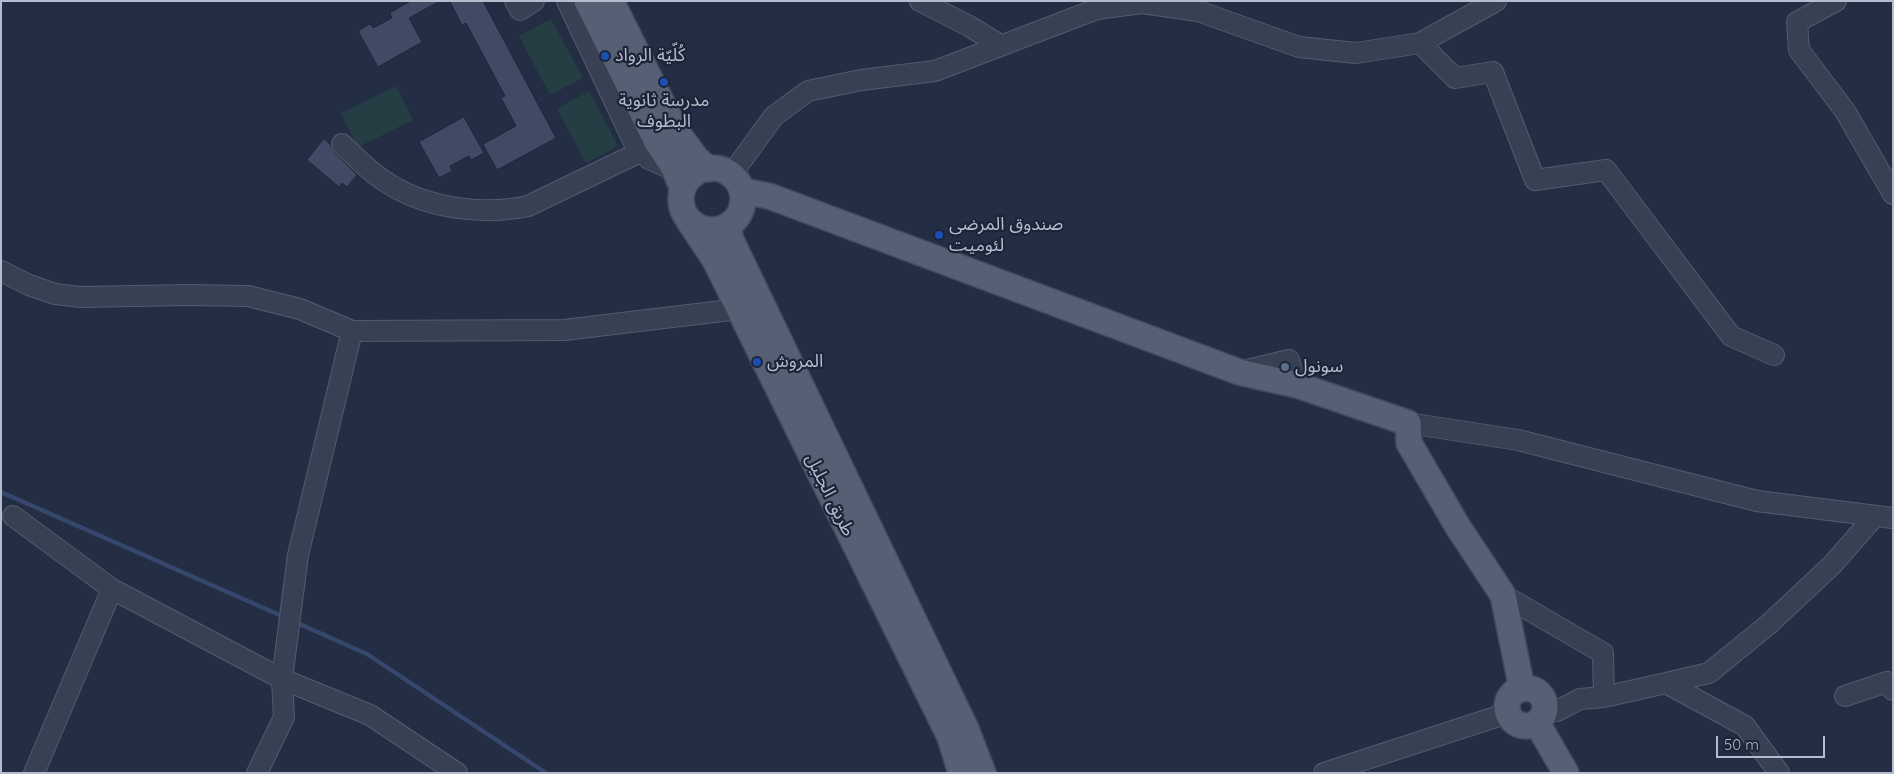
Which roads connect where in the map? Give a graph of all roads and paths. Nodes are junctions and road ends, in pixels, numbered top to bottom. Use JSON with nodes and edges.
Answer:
{"nodes":[{"id":1,"x":515,"y":1,"type":"edge"},
{"id":2,"x":534,"y":1,"type":"edge"},
{"id":3,"x":567,"y":1,"type":"edge"},
{"id":4,"x":587,"y":1,"type":"edge"},
{"id":5,"x":611,"y":1,"type":"edge"},
{"id":6,"x":920,"y":1,"type":"edge"},
{"id":7,"x":1496,"y":1,"type":"edge"},
{"id":8,"x":1836,"y":1,"type":"edge"},
{"id":9,"x":1181,"y":4,"type":"edge"},
{"id":10,"x":1420,"y":43,"type":"junction"},
{"id":11,"x":1000,"y":45,"type":"junction"},
{"id":12,"x":342,"y":144,"type":"dead end"},
{"id":13,"x":640,"y":152,"type":"junction"},
{"id":14,"x":727,"y":178,"type":"junction"},
{"id":15,"x":679,"y":180,"type":"junction"},
{"id":16,"x":1893,"y":194,"type":"edge"},
{"id":17,"x":689,"y":222,"type":"junction"},
{"id":18,"x":728,"y":227,"type":"junction"},
{"id":19,"x":1,"y":271,"type":"edge"},
{"id":20,"x":739,"y":309,"type":"junction"},
{"id":21,"x":352,"y":331,"type":"junction"},
{"id":22,"x":1774,"y":355,"type":"dead end"},
{"id":23,"x":1408,"y":423,"type":"junction"},
{"id":24,"x":14,"y":516,"type":"dead end"},
{"id":25,"x":1884,"y":517,"type":"edge"},
{"id":26,"x":112,"y":589,"type":"junction"},
{"id":27,"x":1504,"y":594,"type":"junction"},
{"id":28,"x":282,"y":679,"type":"junction"},
{"id":29,"x":1666,"y":683,"type":"junction"},
{"id":30,"x":1522,"y":689,"type":"junction"},
{"id":31,"x":1893,"y":690,"type":"edge"},
{"id":32,"x":1845,"y":696,"type":"dead end"},
{"id":33,"x":1604,"y":697,"type":"junction"},
{"id":34,"x":1508,"y":713,"type":"junction"},
{"id":35,"x":1540,"y":718,"type":"junction"},
{"id":36,"x":34,"y":773,"type":"edge"},
{"id":37,"x":257,"y":773,"type":"edge"},
{"id":38,"x":457,"y":773,"type":"edge"},
{"id":39,"x":961,"y":773,"type":"edge"},
{"id":40,"x":983,"y":773,"type":"edge"},
{"id":41,"x":1324,"y":773,"type":"edge"},
{"id":42,"x":1566,"y":773,"type":"edge"},
{"id":43,"x":1778,"y":773,"type":"edge"}],
"edges":[{"from":1,"to":2,"type":"street"},
{"from":3,"to":13,"type":"street"},
{"from":4,"to":15,"type":"main road"},
{"from":5,"to":14,"type":"main road"},
{"from":6,"to":11,"type":"street"},
{"from":7,"to":10,"type":"street"},
{"from":8,"to":16,"type":"street"},
{"from":9,"to":10,"type":"street"},
{"from":9,"to":11,"type":"street"},
{"from":10,"to":22,"type":"street"},
{"from":11,"to":14,"type":"street"},
{"from":12,"to":13,"type":"street"},
{"from":13,"to":15,"type":"street"},
{"from":14,"to":15,"type":"main road"},
{"from":14,"to":18,"type":"main road"},
{"from":14,"to":23,"type":"main road"},
{"from":15,"to":17,"type":"main road"},
{"from":17,"to":18,"type":"main road"},
{"from":17,"to":20,"type":"main road","name":"طريق الجليل"},
{"from":18,"to":40,"type":"main road","name":"طريق الجليل"},
{"from":19,"to":21,"type":"street"},
{"from":20,"to":21,"type":"street"},
{"from":20,"to":39,"type":"main road","name":"طريق الجليل"},
{"from":21,"to":28,"type":"street"},
{"from":23,"to":25,"type":"street"},
{"from":23,"to":27,"type":"main road"},
{"from":24,"to":26,"type":"street"},
{"from":25,"to":29,"type":"street"},
{"from":26,"to":28,"type":"street"},
{"from":26,"to":36,"type":"street"},
{"from":27,"to":30,"type":"main road"},
{"from":27,"to":33,"type":"street"},
{"from":28,"to":37,"type":"street"},
{"from":28,"to":38,"type":"street"},
{"from":29,"to":33,"type":"street"},
{"from":29,"to":43,"type":"street"},
{"from":30,"to":34,"type":"main road"},
{"from":30,"to":35,"type":"main road"},
{"from":31,"to":32,"type":"street"},
{"from":33,"to":35,"type":"street"},
{"from":34,"to":35,"type":"main road"},
{"from":34,"to":41,"type":"street"},
{"from":35,"to":42,"type":"main road"}]}
